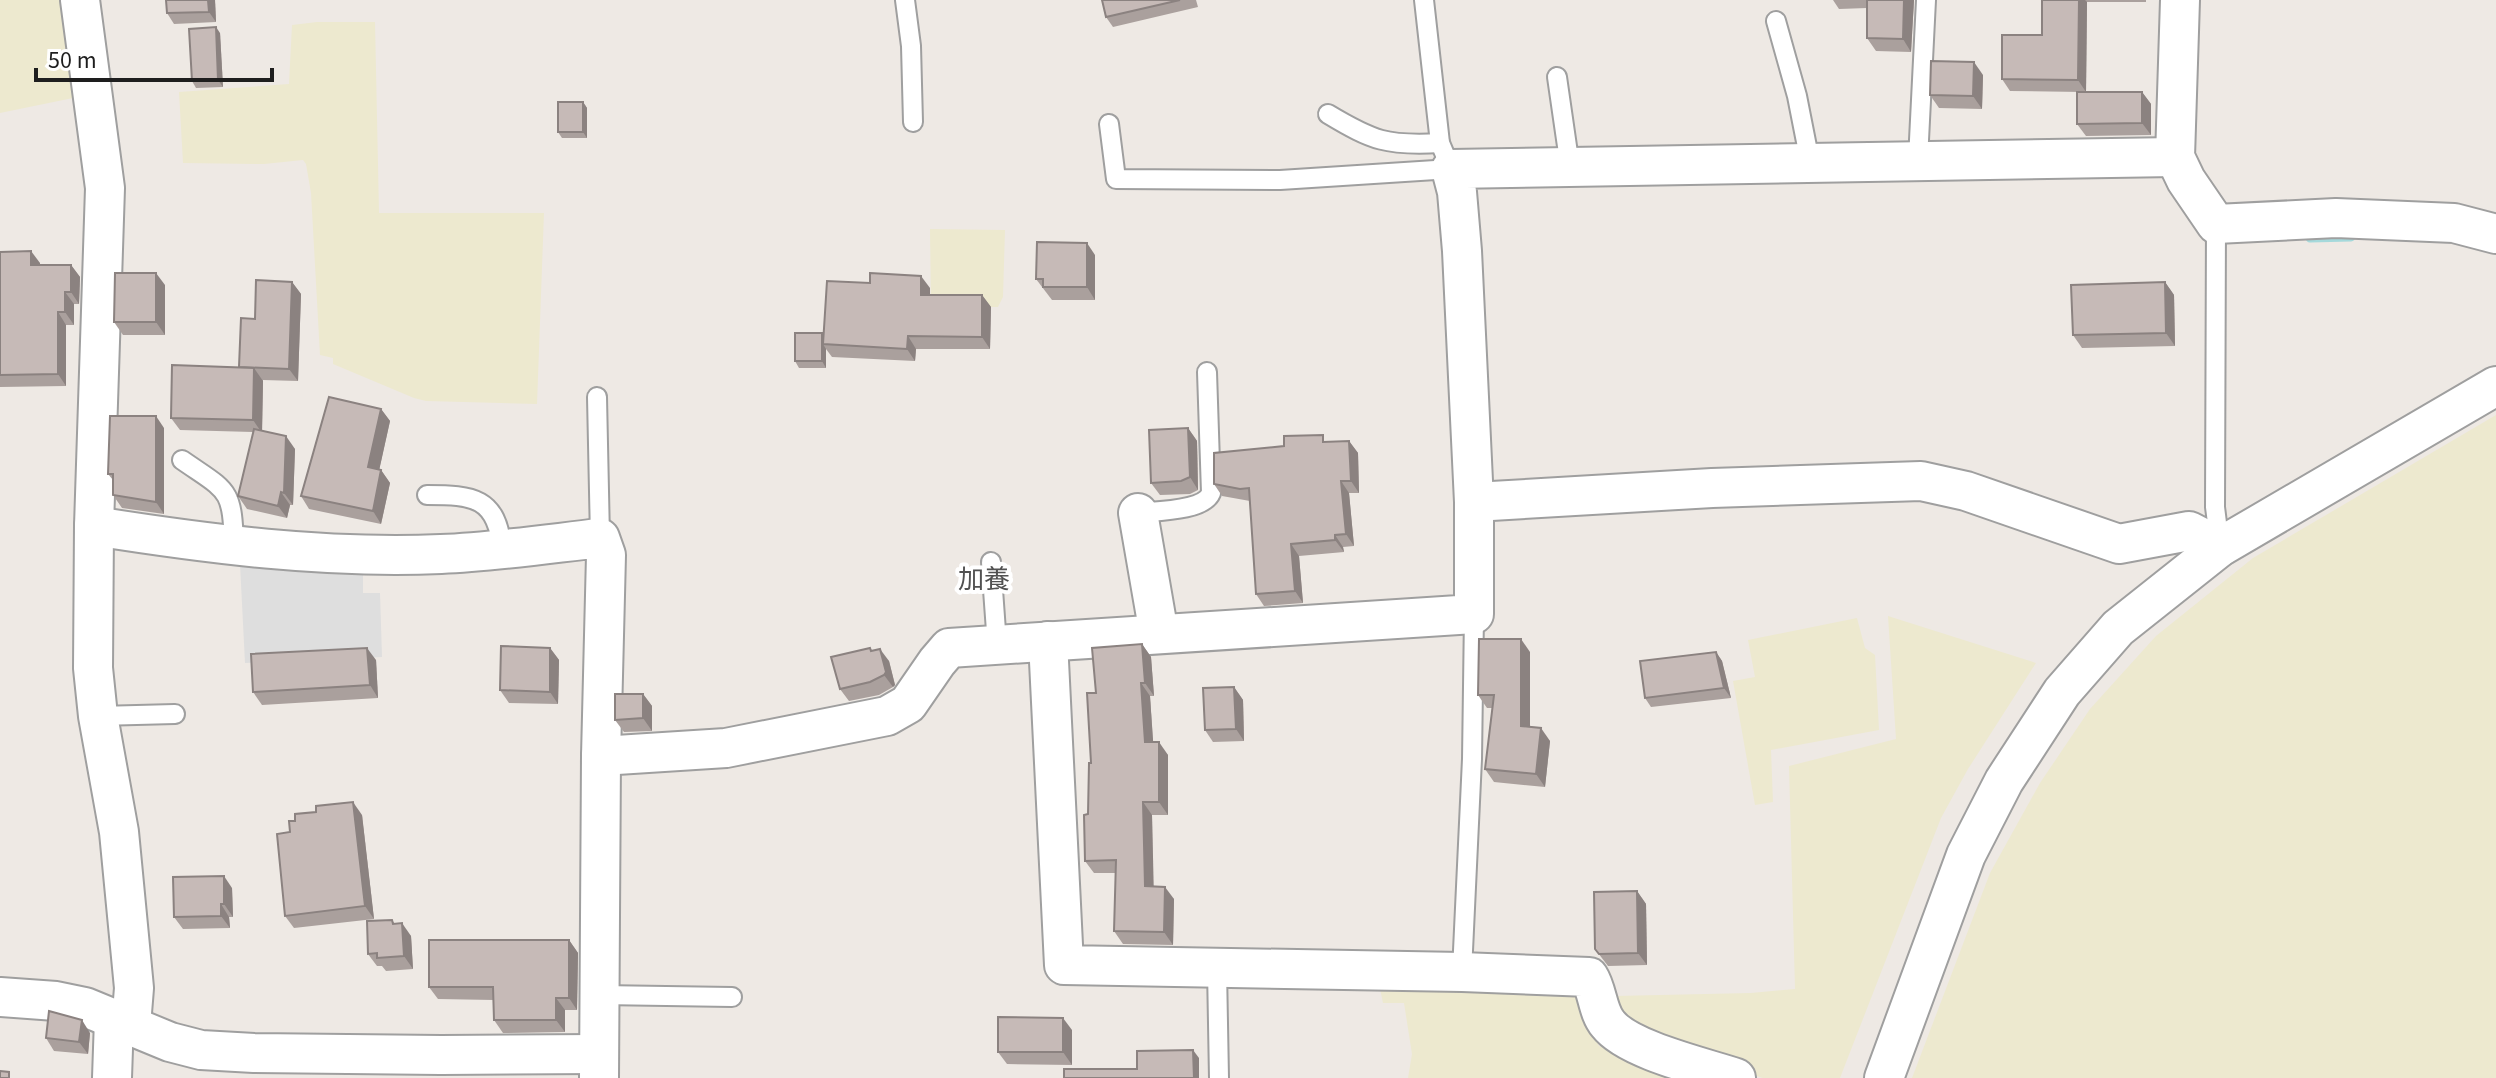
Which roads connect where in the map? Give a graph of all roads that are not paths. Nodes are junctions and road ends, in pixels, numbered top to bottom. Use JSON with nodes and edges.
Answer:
{"nodes":[{"id":1,"x":80,"y":0,"type":"edge"},
{"id":2,"x":905,"y":0,"type":"edge"},
{"id":3,"x":1424,"y":0,"type":"edge"},
{"id":4,"x":1926,"y":0,"type":"edge"},
{"id":5,"x":2180,"y":0,"type":"edge"},
{"id":6,"x":1776,"y":21,"type":"dead end"},
{"id":7,"x":1557,"y":77,"type":"dead end"},
{"id":8,"x":1328,"y":114,"type":"dead end"},
{"id":9,"x":913,"y":122,"type":"dead end"},
{"id":10,"x":1109,"y":124,"type":"dead end"},
{"id":11,"x":1446,"y":156,"type":"junction"},
{"id":12,"x":2175,"y":157,"type":"junction"},
{"id":13,"x":1918,"y":160,"type":"junction"},
{"id":14,"x":1810,"y":162,"type":"junction"},
{"id":15,"x":1570,"y":167,"type":"junction"},
{"id":16,"x":2216,"y":224,"type":"junction"},
{"id":17,"x":2496,"y":234,"type":"edge"},
{"id":18,"x":1207,"y":372,"type":"dead end"},
{"id":19,"x":2496,"y":386,"type":"edge"},
{"id":20,"x":597,"y":397,"type":"dead end"},
{"id":21,"x":182,"y":460,"type":"dead end"},
{"id":22,"x":427,"y":495,"type":"dead end"},
{"id":23,"x":1474,"y":502,"type":"junction"},
{"id":24,"x":1138,"y":513,"type":"joint"},
{"id":25,"x":94,"y":526,"type":"junction"},
{"id":26,"x":600,"y":538,"type":"junction"},
{"id":27,"x":234,"y":545,"type":"junction"},
{"id":28,"x":2220,"y":547,"type":"junction"},
{"id":29,"x":502,"y":549,"type":"junction"},
{"id":30,"x":991,"y":562,"type":"dead end"},
{"id":31,"x":1474,"y":614,"type":"junction"},
{"id":32,"x":1159,"y":634,"type":"junction"},
{"id":33,"x":1048,"y":641,"type":"junction"},
{"id":34,"x":997,"y":645,"type":"junction"},
{"id":35,"x":175,"y":714,"type":"dead end"},
{"id":36,"x":98,"y":716,"type":"junction"},
{"id":37,"x":601,"y":756,"type":"junction"},
{"id":38,"x":1217,"y":969,"type":"junction"},
{"id":39,"x":1462,"y":972,"type":"junction"},
{"id":40,"x":600,"y":995,"type":"junction"},
{"id":41,"x":0,"y":997,"type":"edge"},
{"id":42,"x":732,"y":997,"type":"dead end"},
{"id":43,"x":123,"y":1022,"type":"junction"},
{"id":44,"x":599,"y":1066,"type":"edge"},
{"id":45,"x":112,"y":1078,"type":"edge"},
{"id":46,"x":1219,"y":1078,"type":"edge"},
{"id":47,"x":1736,"y":1078,"type":"edge"},
{"id":48,"x":1884,"y":1078,"type":"edge"}],
"edges":[{"from":1,"to":25,"type":"street"},
{"from":2,"to":9,"type":"lane"},
{"from":3,"to":11,"type":"lane"},
{"from":4,"to":13,"type":"lane"},
{"from":5,"to":12,"type":"street"},
{"from":6,"to":14,"type":"lane"},
{"from":7,"to":15,"type":"lane"},
{"from":8,"to":11,"type":"lane"},
{"from":10,"to":11,"type":"lane"},
{"from":11,"to":15,"type":"street"},
{"from":11,"to":23,"type":"street"},
{"from":12,"to":13,"type":"street"},
{"from":12,"to":16,"type":"street"},
{"from":13,"to":14,"type":"street"},
{"from":14,"to":15,"type":"street"},
{"from":16,"to":17,"type":"street"},
{"from":16,"to":28,"type":"lane"},
{"from":18,"to":24,"type":"lane"},
{"from":19,"to":28,"type":"street"},
{"from":20,"to":26,"type":"lane"},
{"from":21,"to":27,"type":"lane"},
{"from":22,"to":29,"type":"lane"},
{"from":23,"to":28,"type":"street"},
{"from":23,"to":31,"type":"street"},
{"from":24,"to":32,"type":"street"},
{"from":25,"to":27,"type":"street"},
{"from":25,"to":36,"type":"street"},
{"from":26,"to":29,"type":"street"},
{"from":26,"to":37,"type":"street"},
{"from":27,"to":29,"type":"street"},
{"from":28,"to":48,"type":"street"},
{"from":30,"to":34,"type":"lane"},
{"from":31,"to":32,"type":"street"},
{"from":31,"to":39,"type":"lane"},
{"from":32,"to":33,"type":"street"},
{"from":33,"to":34,"type":"street"},
{"from":33,"to":38,"type":"street"},
{"from":34,"to":37,"type":"street"},
{"from":35,"to":36,"type":"lane"},
{"from":36,"to":43,"type":"street"},
{"from":37,"to":40,"type":"street"},
{"from":38,"to":39,"type":"street"},
{"from":38,"to":46,"type":"lane"},
{"from":39,"to":47,"type":"street"},
{"from":40,"to":42,"type":"lane"},
{"from":40,"to":44,"type":"street"},
{"from":41,"to":43,"type":"street"},
{"from":43,"to":44,"type":"street"},
{"from":43,"to":45,"type":"street"}]}
